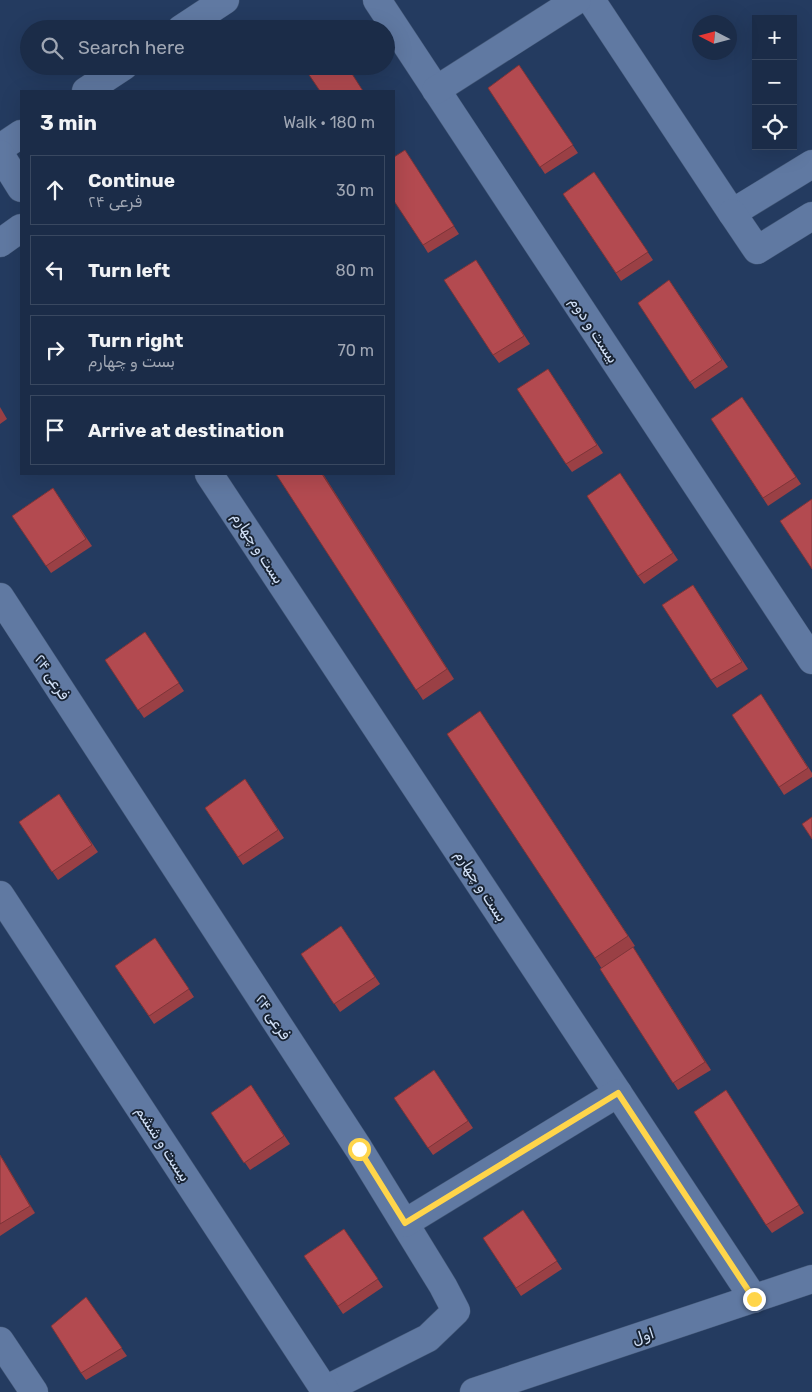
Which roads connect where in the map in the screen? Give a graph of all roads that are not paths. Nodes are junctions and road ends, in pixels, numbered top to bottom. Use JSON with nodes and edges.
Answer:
{"nodes":[{"id":1,"x":225,"y":0,"type":"edge"},
{"id":2,"x":376,"y":0,"type":"edge"},
{"id":3,"x":577,"y":0,"type":"edge"},
{"id":4,"x":591,"y":0,"type":"edge"},
{"id":5,"x":195,"y":20,"type":"edge"},
{"id":6,"x":389,"y":20,"type":"edge"},
{"id":7,"x":395,"y":28,"type":"edge"},
{"id":8,"x":110,"y":75,"type":"edge"},
{"id":9,"x":88,"y":90,"type":"edge"},
{"id":10,"x":436,"y":90,"type":"junction"},
{"id":11,"x":20,"y":135,"type":"edge"},
{"id":12,"x":0,"y":148,"type":"edge"},
{"id":13,"x":0,"y":154,"type":"edge"},
{"id":14,"x":812,"y":164,"type":"edge"},
{"id":15,"x":20,"y":186,"type":"edge"},
{"id":16,"x":732,"y":213,"type":"junction"},
{"id":17,"x":812,"y":216,"type":"edge"},
{"id":18,"x":20,"y":229,"type":"edge"},
{"id":19,"x":0,"y":243,"type":"edge"},
{"id":20,"x":210,"y":475,"type":"edge"},
{"id":21,"x":0,"y":597,"type":"edge"},
{"id":22,"x":812,"y":660,"type":"edge"},
{"id":23,"x":0,"y":896,"type":"edge"},
{"id":24,"x":618,"y":1093,"type":"junction"},
{"id":25,"x":405,"y":1223,"type":"junction"},
{"id":26,"x":812,"y":1279,"type":"edge"},
{"id":27,"x":754,"y":1299,"type":"junction"},
{"id":28,"x":0,"y":1341,"type":"edge"},
{"id":29,"x":326,"y":1391,"type":"edge"},
{"id":30,"x":34,"y":1392,"type":"edge"},
{"id":31,"x":474,"y":1392,"type":"edge"}],
"edges":[{"from":1,"to":5,"type":"street"},
{"from":2,"to":6,"type":"street","name":"بیست و دوم"},
{"from":3,"to":10,"type":"street"},
{"from":4,"to":16,"type":"street"},
{"from":7,"to":10,"type":"street","name":"بیست و دوم"},
{"from":8,"to":9,"type":"street"},
{"from":10,"to":22,"type":"street","name":"بیست و دوم"},
{"from":11,"to":12,"type":"street"},
{"from":13,"to":15,"type":"street"},
{"from":14,"to":16,"type":"street"},
{"from":16,"to":17,"type":"street"},
{"from":18,"to":19,"type":"street"},
{"from":20,"to":24,"type":"street","name":"بست و چهارم"},
{"from":21,"to":25,"type":"street","name":"فرعی ۲۴"},
{"from":23,"to":29,"type":"street","name":"بیست و ششم"},
{"from":24,"to":25,"type":"street"},
{"from":24,"to":27,"type":"street","name":"بست و چهارم"},
{"from":25,"to":29,"type":"street","name":"فرعی ۲۴"},
{"from":26,"to":27,"type":"street","name":"اول"},
{"from":27,"to":31,"type":"street","name":"اول"},
{"from":28,"to":30,"type":"street"}]}
